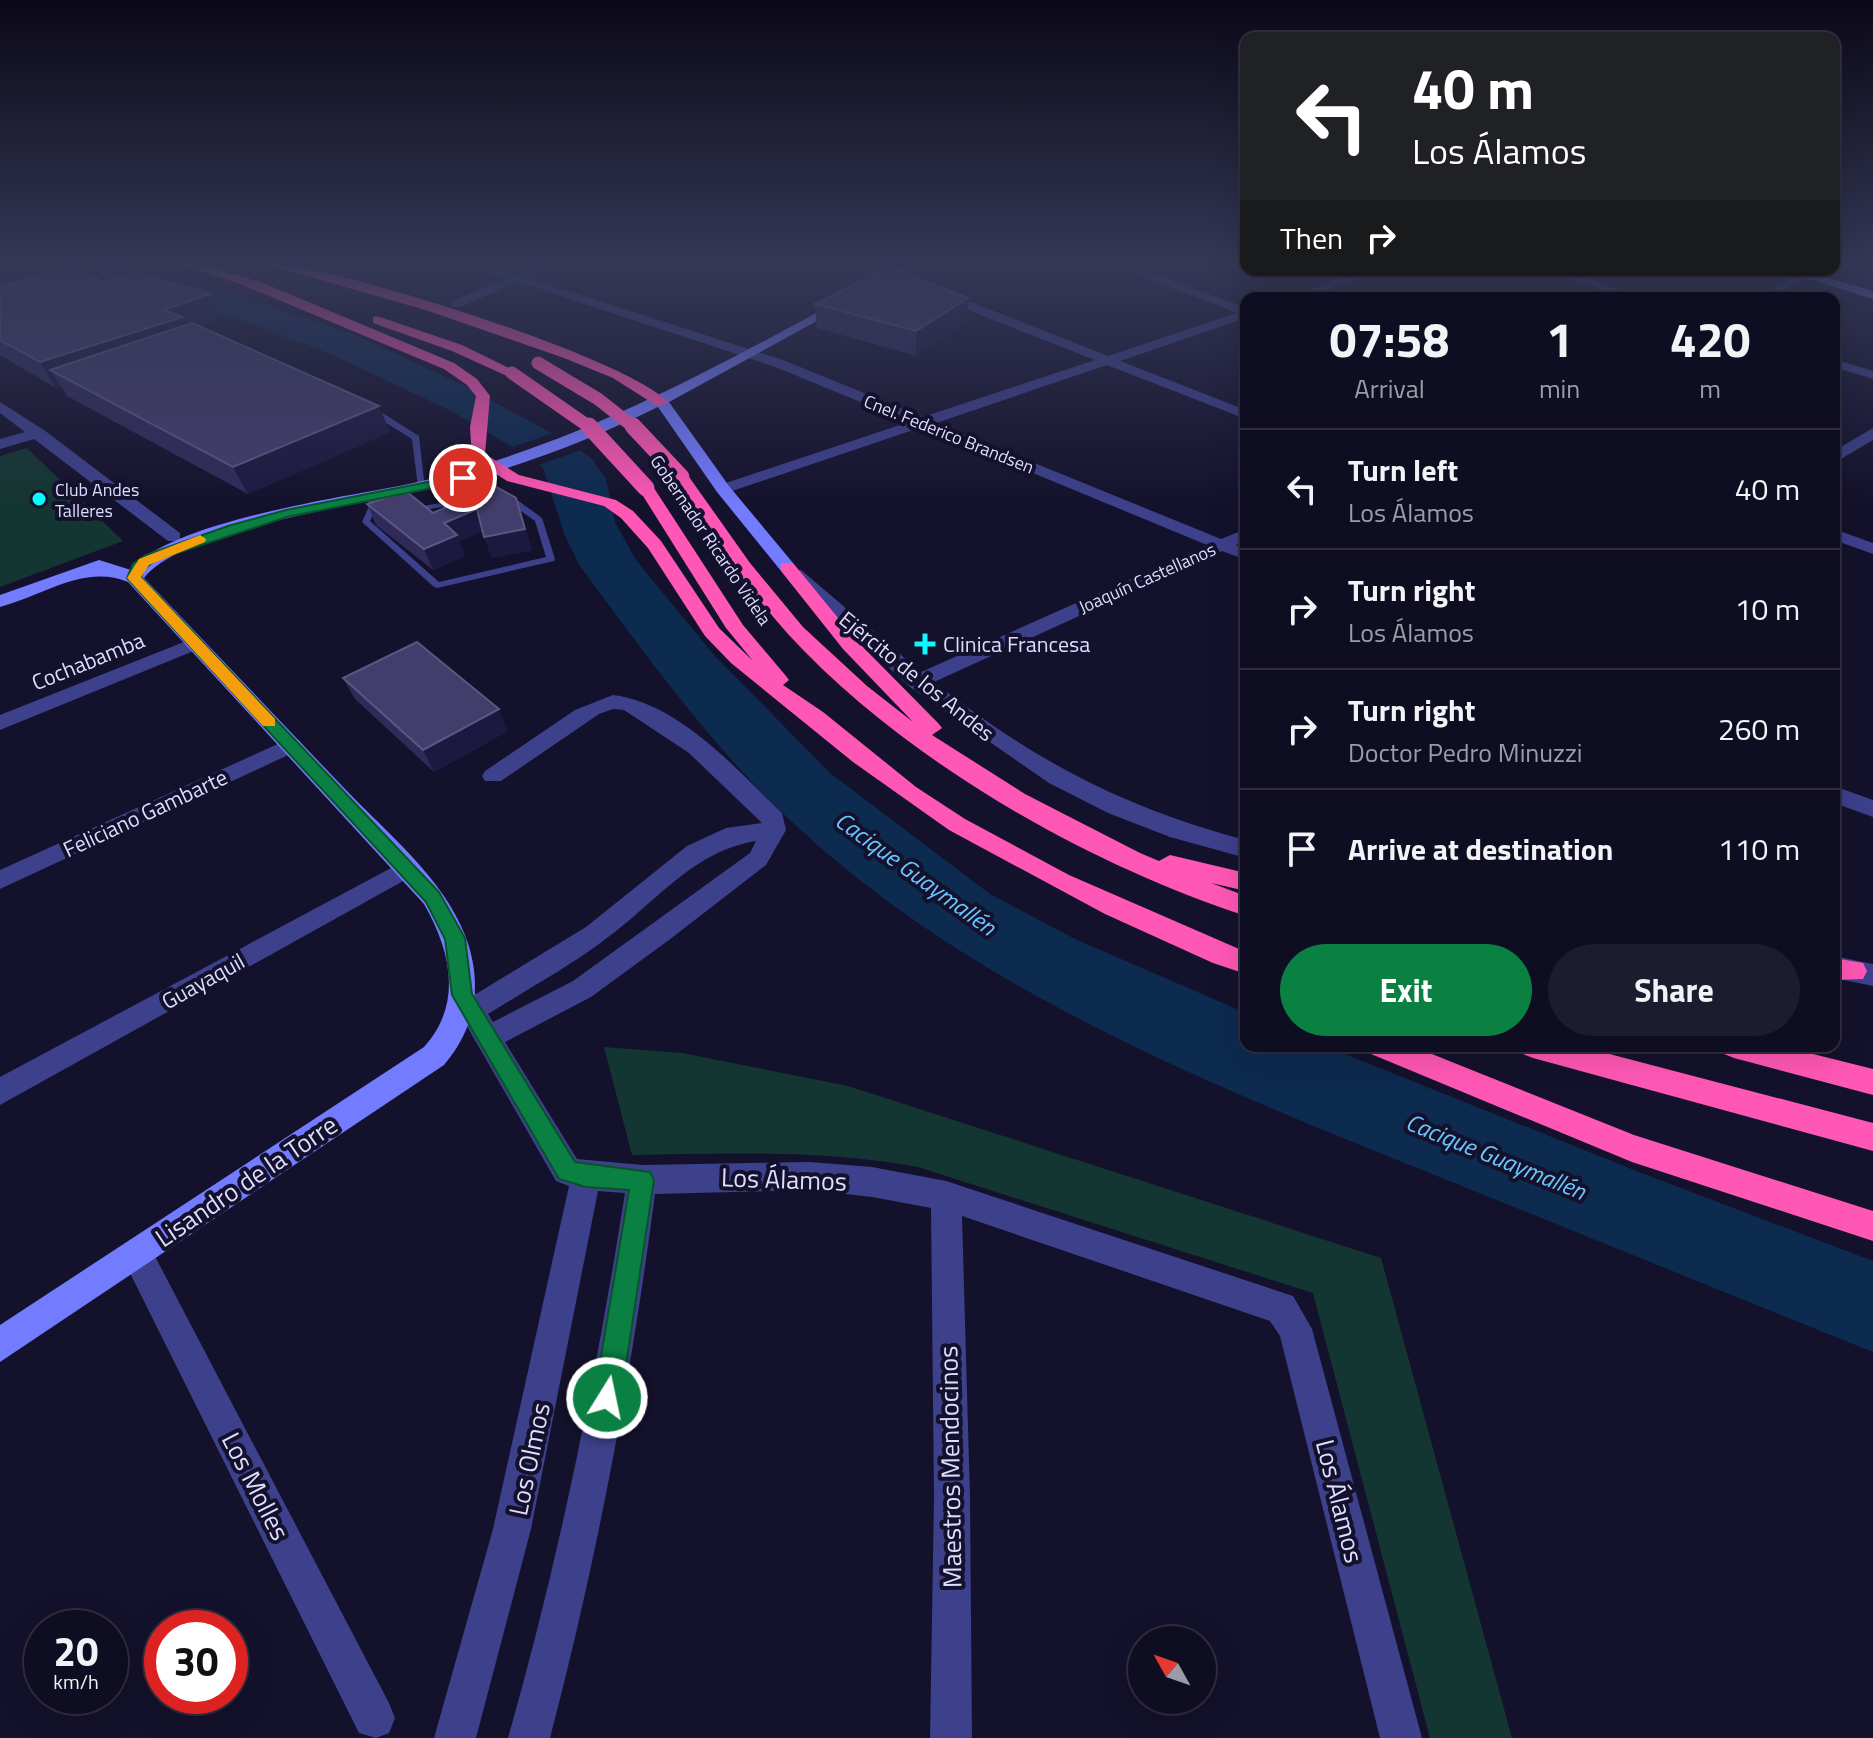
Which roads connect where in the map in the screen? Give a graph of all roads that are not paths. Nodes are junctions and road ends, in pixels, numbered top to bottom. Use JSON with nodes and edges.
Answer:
{"nodes":[{"id":1,"x":394,"y":343,"type":"edge"},
{"id":2,"x":439,"y":343,"type":"edge"},
{"id":3,"x":492,"y":343,"type":"edge"},
{"id":4,"x":534,"y":343,"type":"edge"},
{"id":5,"x":718,"y":343,"type":"edge"},
{"id":6,"x":772,"y":343,"type":"edge"},
{"id":7,"x":1064,"y":343,"type":"edge"},
{"id":8,"x":1158,"y":343,"type":"edge"},
{"id":9,"x":752,"y":354,"type":"junction"},
{"id":10,"x":1108,"y":360,"type":"junction"},
{"id":11,"x":1840,"y":365,"type":"edge"},
{"id":12,"x":1873,"y":375,"type":"edge"},
{"id":13,"x":662,"y":403,"type":"junction"},
{"id":14,"x":0,"y":406,"type":"edge"},
{"id":15,"x":365,"y":407,"type":"edge"},
{"id":16,"x":1240,"y":413,"type":"edge"},
{"id":17,"x":921,"y":423,"type":"junction"},
{"id":18,"x":39,"y":433,"type":"junction"},
{"id":19,"x":1873,"y":433,"type":"edge"},
{"id":20,"x":0,"y":444,"type":"edge"},
{"id":21,"x":1840,"y":454,"type":"edge"},
{"id":22,"x":491,"y":467,"type":"junction"},
{"id":23,"x":426,"y":482,"type":"junction"},
{"id":24,"x":723,"y":489,"type":"junction"},
{"id":25,"x":492,"y":494,"type":"edge"},
{"id":26,"x":366,"y":497,"type":"junction"},
{"id":27,"x":481,"y":497,"type":"edge"},
{"id":28,"x":439,"y":505,"type":"junction"},
{"id":29,"x":396,"y":512,"type":"edge"},
{"id":30,"x":381,"y":514,"type":"edge"},
{"id":31,"x":366,"y":516,"type":"junction"},
{"id":32,"x":1840,"y":536,"type":"edge"},
{"id":33,"x":174,"y":537,"type":"junction"},
{"id":34,"x":206,"y":537,"type":"junction"},
{"id":35,"x":1240,"y":537,"type":"edge"},
{"id":36,"x":1222,"y":545,"type":"junction"},
{"id":37,"x":1873,"y":549,"type":"edge"},
{"id":38,"x":1240,"y":552,"type":"edge"},
{"id":39,"x":787,"y":567,"type":"junction"},
{"id":40,"x":85,"y":571,"type":"junction"},
{"id":41,"x":134,"y":578,"type":"junction"},
{"id":42,"x":0,"y":601,"type":"edge"},
{"id":43,"x":194,"y":644,"type":"junction"},
{"id":44,"x":917,"y":682,"type":"junction"},
{"id":45,"x":0,"y":723,"type":"edge"},
{"id":46,"x":826,"y":726,"type":"junction"},
{"id":47,"x":291,"y":745,"type":"junction"},
{"id":48,"x":493,"y":776,"type":"dead end"},
{"id":49,"x":995,"y":786,"type":"junction"},
{"id":50,"x":1840,"y":796,"type":"edge"},
{"id":51,"x":1873,"y":809,"type":"edge"},
{"id":52,"x":774,"y":830,"type":"junction"},
{"id":53,"x":1240,"y":845,"type":"edge"},
{"id":54,"x":1121,"y":853,"type":"junction"},
{"id":55,"x":406,"y":869,"type":"junction"},
{"id":56,"x":0,"y":880,"type":"edge"},
{"id":57,"x":1240,"y":881,"type":"edge"},
{"id":58,"x":1240,"y":903,"type":"edge"},
{"id":59,"x":1234,"y":960,"type":"edge"},
{"id":60,"x":466,"y":1003,"type":"junction"},
{"id":61,"x":487,"y":1038,"type":"junction"},
{"id":62,"x":1396,"y":1052,"type":"edge"},
{"id":63,"x":1555,"y":1052,"type":"edge"},
{"id":64,"x":1757,"y":1052,"type":"edge"},
{"id":65,"x":1873,"y":1082,"type":"edge"},
{"id":66,"x":0,"y":1092,"type":"edge"},
{"id":67,"x":1873,"y":1137,"type":"edge"},
{"id":68,"x":586,"y":1176,"type":"junction"},
{"id":69,"x":642,"y":1180,"type":"junction"},
{"id":70,"x":946,"y":1196,"type":"junction"},
{"id":71,"x":1873,"y":1226,"type":"edge"},
{"id":72,"x":137,"y":1254,"type":"junction"},
{"id":73,"x":0,"y":1345,"type":"edge"},
{"id":74,"x":374,"y":1718,"type":"dead end"},
{"id":75,"x":455,"y":1738,"type":"edge"},
{"id":76,"x":529,"y":1738,"type":"edge"},
{"id":77,"x":951,"y":1738,"type":"edge"},
{"id":78,"x":1401,"y":1738,"type":"edge"}],
"edges":[{"from":1,"to":22,"type":"highway"},
{"from":2,"to":46,"type":"highway","name":"Gobernador Ricardo Videla","bridge":true},
{"from":3,"to":49,"type":"highway","name":"Gobernador Ricardo Videla","bridge":true},
{"from":4,"to":13,"type":"highway"},
{"from":5,"to":9,"type":"street","name":"Cnel. Federico Brandsen"},
{"from":6,"to":9,"type":"street"},
{"from":7,"to":10,"type":"street"},
{"from":8,"to":10,"type":"street"},
{"from":9,"to":13,"type":"street"},
{"from":9,"to":17,"type":"street","name":"Cnel. Federico Brandsen"},
{"from":10,"to":16,"type":"street"},
{"from":10,"to":17,"type":"street"},
{"from":11,"to":12,"type":"street"},
{"from":13,"to":22,"type":"street"},
{"from":13,"to":24,"type":"street","name":"Ejército de los Andes"},
{"from":14,"to":18,"type":"street"},
{"from":15,"to":23,"type":"lane"},
{"from":17,"to":24,"type":"street"},
{"from":17,"to":36,"type":"street","name":"Cnel. Federico Brandsen"},
{"from":18,"to":20,"type":"street"},
{"from":18,"to":33,"type":"street"},
{"from":19,"to":21,"type":"street"},
{"from":22,"to":23,"type":"street"},
{"from":22,"to":46,"type":"highway"},
{"from":23,"to":26,"type":"street"},
{"from":23,"to":28,"type":"lane"},
{"from":23,"to":33,"type":"street"},
{"from":24,"to":39,"type":"street","name":"Ejército de los Andes"},
{"from":25,"to":31,"type":"lane"},
{"from":26,"to":31,"type":"lane"},
{"from":26,"to":34,"type":"street"},
{"from":27,"to":28,"type":"lane"},
{"from":28,"to":29,"type":"lane"},
{"from":30,"to":31,"type":"lane"},
{"from":32,"to":37,"type":"street"},
{"from":33,"to":34,"type":"street"},
{"from":33,"to":40,"type":"street"},
{"from":34,"to":41,"type":"street"},
{"from":35,"to":36,"type":"street","name":"Joaquín Castellanos"},
{"from":36,"to":38,"type":"street","name":"Cnel. Federico Brandsen"},
{"from":36,"to":44,"type":"street","name":"Joaquín Castellanos"},
{"from":39,"to":44,"type":"street","name":"Ejército de los Andes"},
{"from":39,"to":49,"type":"highway"},
{"from":40,"to":41,"type":"street"},
{"from":40,"to":42,"type":"street"},
{"from":41,"to":43,"type":"street"},
{"from":43,"to":45,"type":"street","name":"Cochabamba"},
{"from":43,"to":47,"type":"street"},
{"from":44,"to":53,"type":"street","name":"Ejército de los Andes"},
{"from":46,"to":59,"type":"highway","name":"Gobernador Ricardo Videla"},
{"from":47,"to":55,"type":"street"},
{"from":47,"to":56,"type":"street","name":"Feliciano Gambarte"},
{"from":48,"to":52,"type":"street"},
{"from":49,"to":54,"type":"highway","name":"Gobernador Ricardo Videla"},
{"from":50,"to":51,"type":"street"},
{"from":52,"to":60,"type":"street"},
{"from":52,"to":61,"type":"street"},
{"from":54,"to":57,"type":"highway"},
{"from":54,"to":58,"type":"highway","name":"Gobernador Ricardo Videla"},
{"from":55,"to":60,"type":"street"},
{"from":55,"to":66,"type":"street","name":"Guayaquil"},
{"from":60,"to":61,"type":"street"},
{"from":60,"to":72,"type":"street","name":"Lisandro de la Torre"},
{"from":61,"to":68,"type":"street"},
{"from":62,"to":71,"type":"highway"},
{"from":63,"to":67,"type":"highway"},
{"from":64,"to":65,"type":"highway"},
{"from":68,"to":69,"type":"street","name":"Los Álamos"},
{"from":68,"to":75,"type":"street","name":"Los Olmos"},
{"from":69,"to":70,"type":"street","name":"Los Álamos"},
{"from":69,"to":76,"type":"street"},
{"from":70,"to":77,"type":"street","name":"Maestros Mendocinos"},
{"from":70,"to":78,"type":"street","name":"Los Álamos"},
{"from":72,"to":73,"type":"street","name":"Lisandro de la Torre"},
{"from":72,"to":74,"type":"street","name":"Los Molles"}]}
